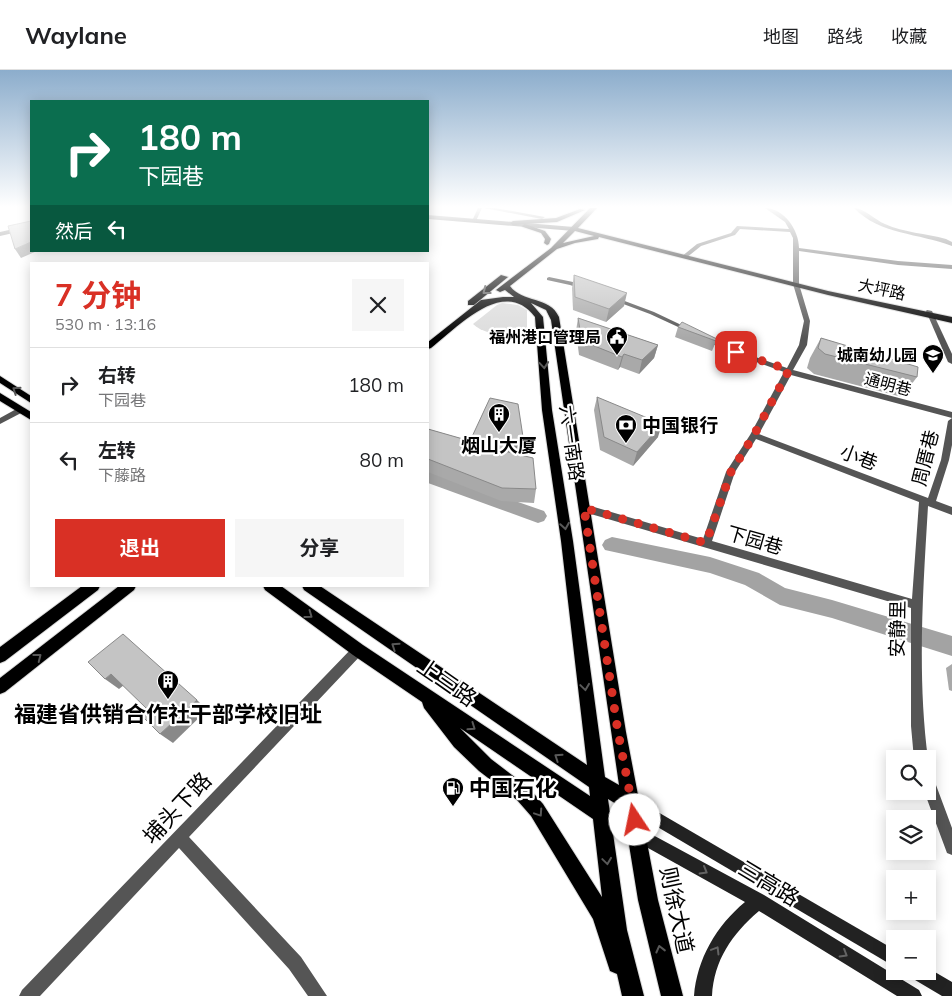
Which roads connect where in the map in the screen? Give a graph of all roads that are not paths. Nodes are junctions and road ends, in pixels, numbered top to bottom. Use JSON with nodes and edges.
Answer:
{"nodes":[{"id":1,"x":543,"y":251,"type":"edge"},
{"id":2,"x":544,"y":251,"type":"edge"},
{"id":3,"x":661,"y":251,"type":"edge"},
{"id":4,"x":691,"y":251,"type":"edge"},
{"id":5,"x":797,"y":251,"type":"edge"},
{"id":6,"x":813,"y":251,"type":"edge"},
{"id":7,"x":684,"y":257,"type":"junction"},
{"id":8,"x":952,"y":267,"type":"edge"},
{"id":9,"x":549,"y":280,"type":"dead end"},
{"id":10,"x":796,"y":284,"type":"junction"},
{"id":11,"x":506,"y":285,"type":"junction"},
{"id":12,"x":593,"y":291,"type":"edge"},
{"id":13,"x":602,"y":294,"type":"edge"},
{"id":14,"x":478,"y":306,"type":"junction"},
{"id":15,"x":930,"y":313,"type":"junction"},
{"id":16,"x":546,"y":315,"type":"junction"},
{"id":17,"x":952,"y":318,"type":"edge"},
{"id":18,"x":429,"y":335,"type":"edge"},
{"id":19,"x":429,"y":345,"type":"edge"},
{"id":20,"x":952,"y":362,"type":"edge"},
{"id":21,"x":789,"y":370,"type":"junction"},
{"id":22,"x":0,"y":379,"type":"edge"},
{"id":23,"x":0,"y":396,"type":"edge"},
{"id":24,"x":30,"y":399,"type":"edge"},
{"id":25,"x":20,"y":410,"type":"junction"},
{"id":26,"x":952,"y":415,"type":"edge"},
{"id":27,"x":30,"y":416,"type":"edge"},
{"id":28,"x":0,"y":421,"type":"edge"},
{"id":29,"x":952,"y":421,"type":"edge"},
{"id":30,"x":754,"y":435,"type":"junction"},
{"id":31,"x":928,"y":502,"type":"junction"},
{"id":32,"x":584,"y":508,"type":"junction"},
{"id":33,"x":952,"y":511,"type":"edge"},
{"id":34,"x":706,"y":543,"type":"junction"},
{"id":35,"x":92,"y":587,"type":"edge"},
{"id":36,"x":128,"y":587,"type":"edge"},
{"id":37,"x":271,"y":587,"type":"edge"},
{"id":38,"x":310,"y":587,"type":"edge"},
{"id":39,"x":917,"y":606,"type":"junction"},
{"id":40,"x":358,"y":650,"type":"junction"},
{"id":41,"x":0,"y":656,"type":"edge"},
{"id":42,"x":0,"y":686,"type":"edge"},
{"id":43,"x":421,"y":691,"type":"junction"},
{"id":44,"x":920,"y":750,"type":"edge"},
{"id":45,"x":598,"y":784,"type":"junction"},
{"id":46,"x":935,"y":800,"type":"edge"},
{"id":47,"x":632,"y":804,"type":"junction"},
{"id":48,"x":600,"y":813,"type":"junction"},
{"id":49,"x":638,"y":836,"type":"junction"},
{"id":50,"x":179,"y":837,"type":"junction"},
{"id":51,"x":952,"y":848,"type":"edge"},
{"id":52,"x":758,"y":901,"type":"junction"},
{"id":53,"x":886,"y":954,"type":"edge"},
{"id":54,"x":931,"y":980,"type":"edge"},
{"id":55,"x":952,"y":992,"type":"edge"},
{"id":56,"x":28,"y":996,"type":"edge"},
{"id":57,"x":318,"y":996,"type":"edge"},
{"id":58,"x":625,"y":996,"type":"edge"},
{"id":59,"x":633,"y":996,"type":"edge"},
{"id":60,"x":672,"y":996,"type":"edge"},
{"id":61,"x":702,"y":996,"type":"edge"},
{"id":62,"x":913,"y":996,"type":"edge"}],
"edges":[{"from":1,"to":18,"type":"main road","one_way":true},
{"from":2,"to":11,"type":"main road"},
{"from":3,"to":7,"type":"main road","name":"大坪路"},
{"from":4,"to":7,"type":"street"},
{"from":5,"to":10,"type":"street"},
{"from":6,"to":8,"type":"street"},
{"from":7,"to":10,"type":"main road","name":"大坪路"},
{"from":9,"to":12,"type":"street"},
{"from":10,"to":15,"type":"main road","name":"大坪路"},
{"from":10,"to":21,"type":"street"},
{"from":11,"to":14,"type":"main road"},
{"from":11,"to":16,"type":"main road"},
{"from":13,"to":21,"type":"street","name":"通明巷"},
{"from":14,"to":16,"type":"main road"},
{"from":14,"to":19,"type":"main road"},
{"from":15,"to":17,"type":"main road","name":"大坪路"},
{"from":15,"to":20,"type":"street"},
{"from":16,"to":32,"type":"main road","name":"六一南路"},
{"from":16,"to":45,"type":"main road","name":"六一南路","one_way":true},
{"from":21,"to":26,"type":"street","name":"通明巷"},
{"from":21,"to":30,"type":"street"},
{"from":24,"to":22,"type":"main road","one_way":true},
{"from":23,"to":25,"type":"main road"},
{"from":25,"to":27,"type":"main road"},
{"from":25,"to":28,"type":"street"},
{"from":29,"to":31,"type":"street","name":"周厝巷"},
{"from":30,"to":31,"type":"street","name":"小巷"},
{"from":30,"to":34,"type":"street"},
{"from":31,"to":33,"type":"street","name":"小巷"},
{"from":31,"to":39,"type":"street","name":"安静里"},
{"from":32,"to":34,"type":"street","name":"下园巷"},
{"from":32,"to":47,"type":"main road","name":"六一南路"},
{"from":34,"to":39,"type":"street","name":"下园巷"},
{"from":35,"to":41,"type":"main road"},
{"from":42,"to":36,"type":"main road","one_way":true},
{"from":37,"to":40,"type":"main road","name":"上三路","one_way":true},
{"from":45,"to":38,"type":"main road","name":"上三路","one_way":true},
{"from":39,"to":44,"type":"street","name":"安静里"},
{"from":40,"to":43,"type":"main road","name":"上三路"},
{"from":40,"to":50,"type":"street","name":"埔头下路"},
{"from":43,"to":48,"type":"main road","name":"上三路","one_way":true},
{"from":43,"to":58,"type":"main road","one_way":true},
{"from":45,"to":47,"type":"main road","name":"上三路"},
{"from":45,"to":48,"type":"main road","name":"六一南路"},
{"from":46,"to":51,"type":"street"},
{"from":47,"to":49,"type":"main road","name":"则徐大道"},
{"from":47,"to":53,"type":"main road","name":"三高路"},
{"from":48,"to":49,"type":"main road","name":"三高路"},
{"from":48,"to":59,"type":"main road","one_way":true},
{"from":49,"to":52,"type":"main road","name":"三高路","one_way":true},
{"from":60,"to":49,"type":"main road","name":"则徐大道","one_way":true},
{"from":50,"to":56,"type":"street","name":"埔头下路"},
{"from":50,"to":57,"type":"street"},
{"from":61,"to":52,"type":"main road","one_way":true},
{"from":52,"to":62,"type":"main road","name":"三高路","one_way":true},
{"from":54,"to":55,"type":"main road"}]}
